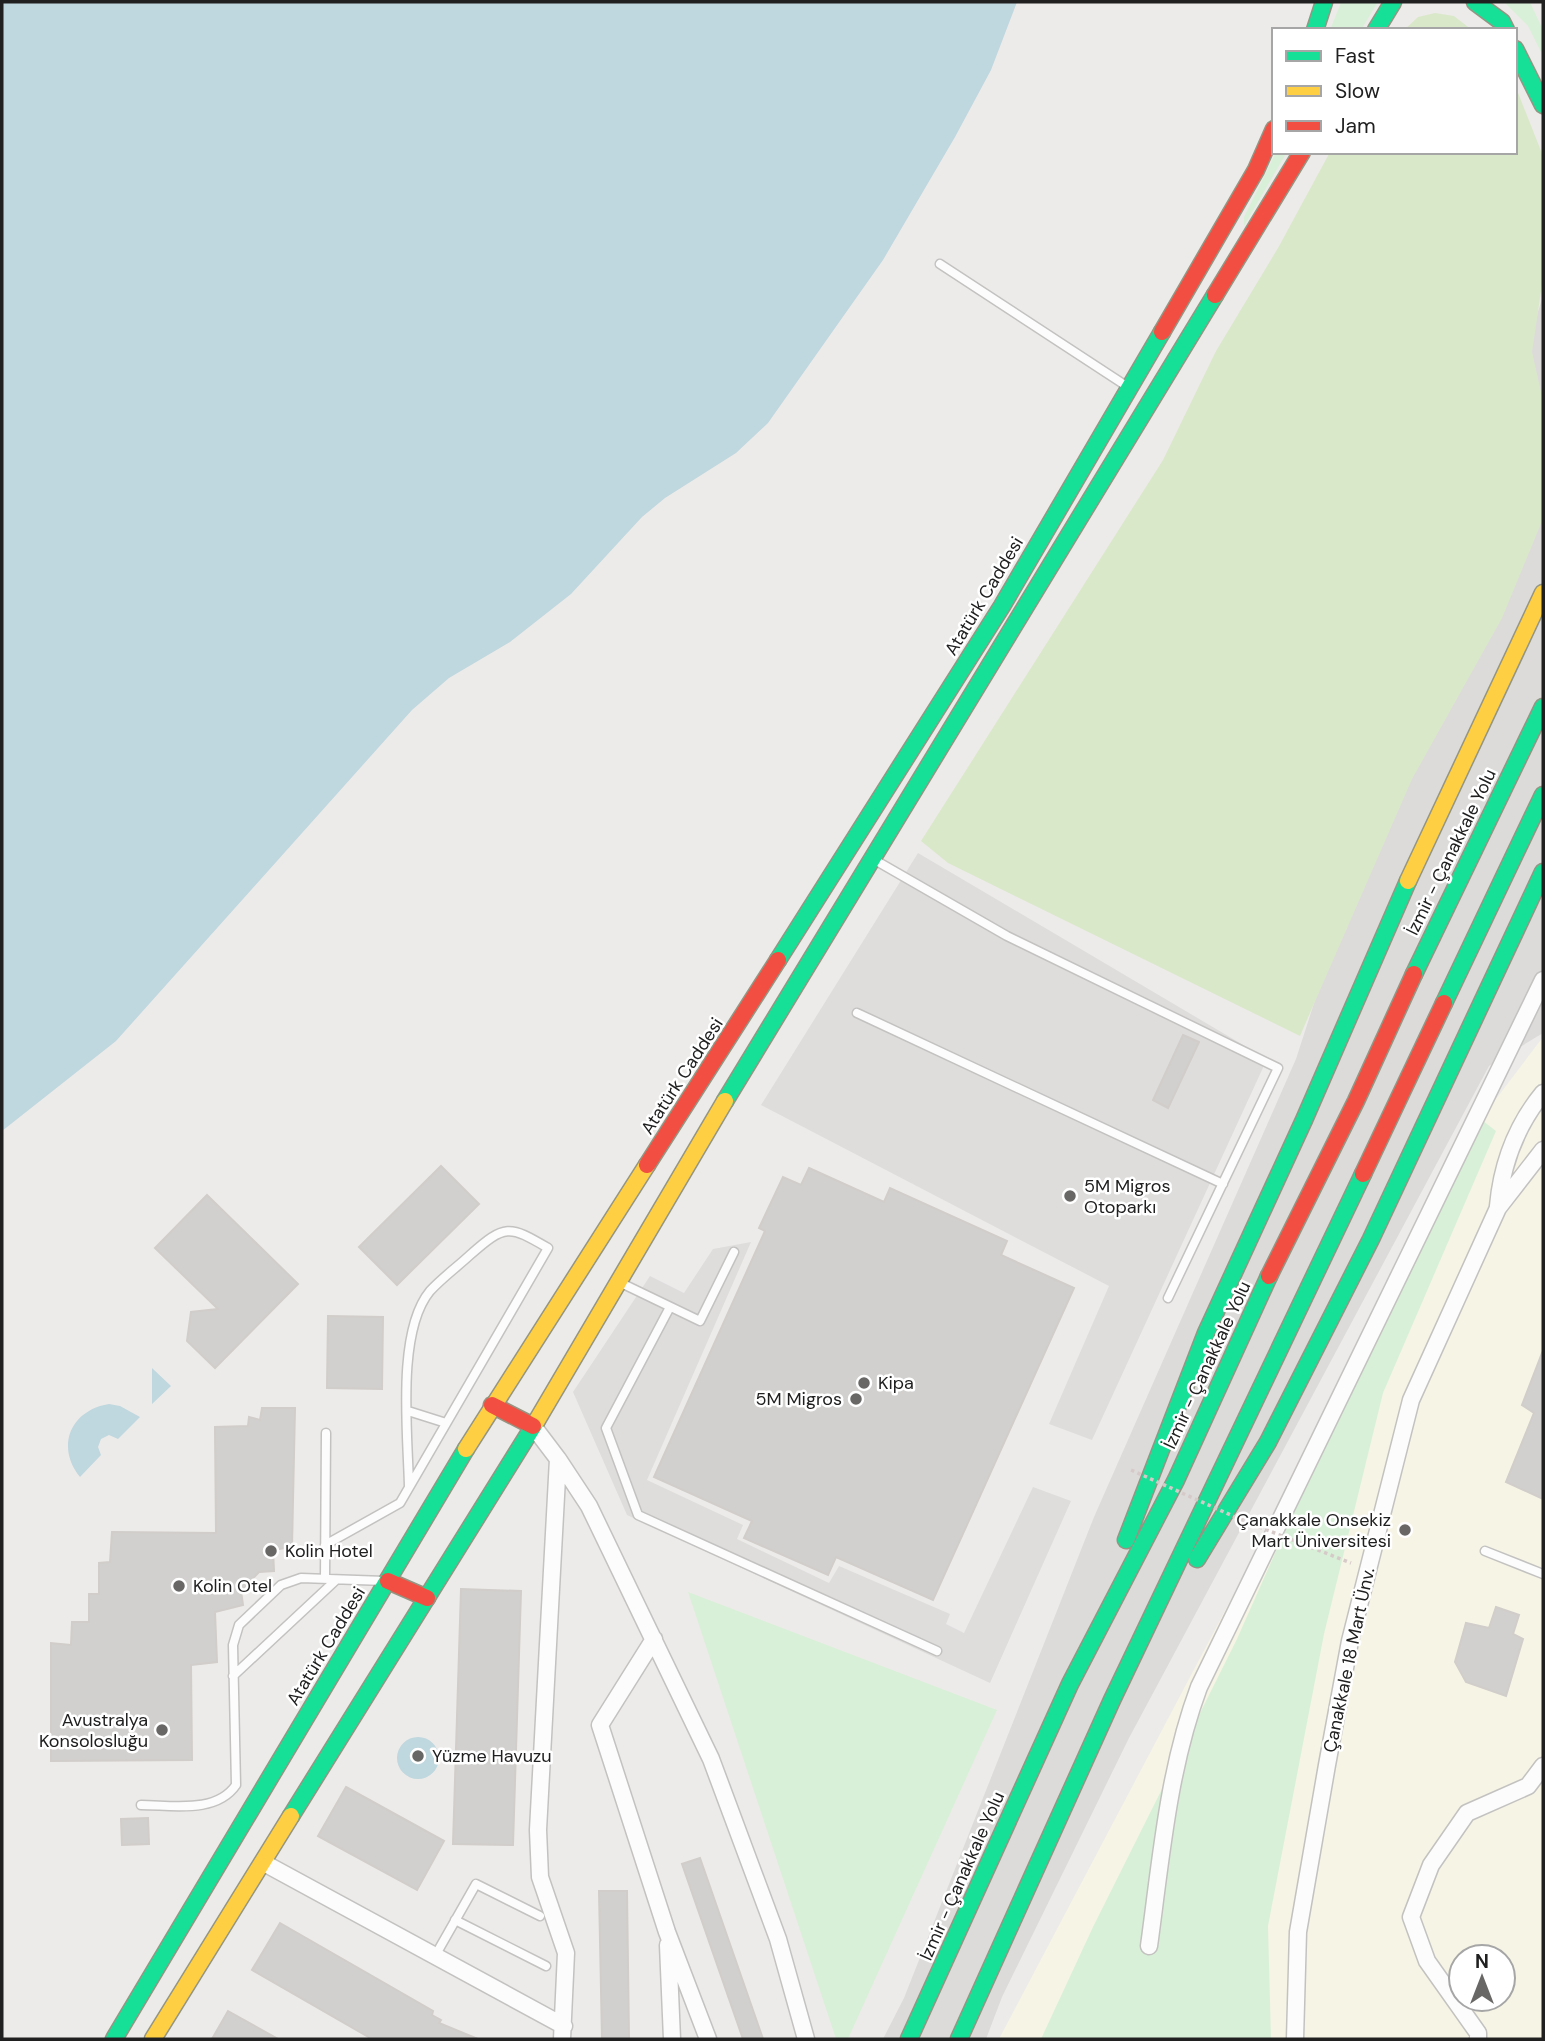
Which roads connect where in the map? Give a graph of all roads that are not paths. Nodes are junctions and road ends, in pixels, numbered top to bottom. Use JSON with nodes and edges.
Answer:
{"nodes":[{"id":1,"x":1324,"y":2,"type":"edge"},
{"id":2,"x":1393,"y":2,"type":"edge"},
{"id":3,"x":1475,"y":2,"type":"edge"},
{"id":4,"x":1316,"y":28,"type":"edge"},
{"id":5,"x":1377,"y":28,"type":"edge"},
{"id":6,"x":1505,"y":28,"type":"edge"},
{"id":7,"x":1517,"y":53,"type":"edge"},
{"id":8,"x":1543,"y":104,"type":"edge"},
{"id":9,"x":1272,"y":134,"type":"edge"},
{"id":10,"x":1301,"y":154,"type":"edge"},
{"id":11,"x":940,"y":264,"type":"dead end"},
{"id":12,"x":1129,"y":388,"type":"junction"},
{"id":13,"x":1543,"y":593,"type":"edge"},
{"id":14,"x":1543,"y":707,"type":"edge"},
{"id":15,"x":1543,"y":795,"type":"edge"},
{"id":16,"x":851,"y":846,"type":"junction"},
{"id":17,"x":873,"y":859,"type":"junction"},
{"id":18,"x":1543,"y":872,"type":"edge"},
{"id":19,"x":1543,"y":980,"type":"edge"},
{"id":20,"x":857,"y":1013,"type":"dead end"},
{"id":21,"x":1543,"y":1093,"type":"edge"},
{"id":22,"x":1543,"y":1150,"type":"edge"},
{"id":23,"x":1223,"y":1184,"type":"junction"},
{"id":24,"x":1498,"y":1209,"type":"junction"},
{"id":25,"x":734,"y":1252,"type":"dead end"},
{"id":26,"x":619,"y":1281,"type":"junction"},
{"id":27,"x":1168,"y":1298,"type":"dead end"},
{"id":28,"x":670,"y":1307,"type":"junction"},
{"id":29,"x":492,"y":1405,"type":"junction"},
{"id":30,"x":408,"y":1411,"type":"junction"},
{"id":31,"x":446,"y":1423,"type":"junction"},
{"id":32,"x":533,"y":1426,"type":"junction"},
{"id":33,"x":326,"y":1433,"type":"dead end"},
{"id":34,"x":558,"y":1459,"type":"junction"},
{"id":35,"x":409,"y":1487,"type":"junction"},
{"id":36,"x":325,"y":1545,"type":"junction"},
{"id":37,"x":1485,"y":1551,"type":"dead end"},
{"id":38,"x":1543,"y":1574,"type":"edge"},
{"id":39,"x":325,"y":1579,"type":"junction"},
{"id":40,"x":336,"y":1580,"type":"junction"},
{"id":41,"x":388,"y":1581,"type":"junction"},
{"id":42,"x":427,"y":1598,"type":"junction"},
{"id":43,"x":654,"y":1639,"type":"junction"},
{"id":44,"x":937,"y":1651,"type":"dead end"},
{"id":45,"x":233,"y":1676,"type":"junction"},
{"id":46,"x":1070,"y":1684,"type":"junction"},
{"id":47,"x":1112,"y":1700,"type":"junction"},
{"id":48,"x":1543,"y":1766,"type":"edge"},
{"id":49,"x":141,"y":1805,"type":"dead end"},
{"id":50,"x":264,"y":1863,"type":"junction"},
{"id":51,"x":540,"y":1916,"type":"dead end"},
{"id":52,"x":455,"y":1920,"type":"junction"},
{"id":53,"x":667,"y":1932,"type":"junction"},
{"id":54,"x":1150,"y":1946,"type":"dead end"},
{"id":55,"x":435,"y":1956,"type":"junction"},
{"id":56,"x":546,"y":1966,"type":"dead end"},
{"id":57,"x":563,"y":2033,"type":"edge"},
{"id":58,"x":114,"y":2039,"type":"edge"},
{"id":59,"x":153,"y":2039,"type":"edge"},
{"id":60,"x":672,"y":2039,"type":"edge"},
{"id":61,"x":708,"y":2039,"type":"edge"},
{"id":62,"x":806,"y":2039,"type":"edge"},
{"id":63,"x":909,"y":2039,"type":"edge"},
{"id":64,"x":959,"y":2039,"type":"edge"},
{"id":65,"x":1295,"y":2039,"type":"edge"},
{"id":66,"x":1478,"y":2039,"type":"edge"}],
"edges":[{"from":1,"to":4,"type":"main road"},
{"from":2,"to":5,"type":"main road"},
{"from":3,"to":6,"type":"main road"},
{"from":7,"to":8,"type":"main road"},
{"from":9,"to":12,"type":"main road","name":"Atatürk Caddesi"},
{"from":10,"to":17,"type":"main road"},
{"from":11,"to":12,"type":"lane"},
{"from":12,"to":16,"type":"main road","name":"Atatürk Caddesi"},
{"from":13,"to":46,"type":"main road"},
{"from":14,"to":46,"type":"main road","name":"İzmir - Çanakkale Yolu"},
{"from":15,"to":47,"type":"main road"},
{"from":16,"to":17,"type":"main road"},
{"from":16,"to":29,"type":"main road","name":"Atatürk Caddesi"},
{"from":17,"to":23,"type":"lane"},
{"from":17,"to":26,"type":"main road"},
{"from":18,"to":47,"type":"main road"},
{"from":19,"to":54,"type":"street"},
{"from":20,"to":23,"type":"lane"},
{"from":21,"to":24,"type":"street"},
{"from":22,"to":24,"type":"street","name":"Çanakkale 18 Mart Ünv."},
{"from":23,"to":27,"type":"lane"},
{"from":24,"to":65,"type":"street","name":"Çanakkale 18 Mart Ünv."},
{"from":25,"to":28,"type":"lane"},
{"from":26,"to":28,"type":"lane"},
{"from":26,"to":32,"type":"main road"},
{"from":28,"to":44,"type":"lane"},
{"from":29,"to":32,"type":"main road"},
{"from":29,"to":41,"type":"main road","name":"Atatürk Caddesi"},
{"from":30,"to":31,"type":"lane"},
{"from":30,"to":31,"type":"lane"},
{"from":30,"to":35,"type":"lane"},
{"from":31,"to":35,"type":"lane"},
{"from":32,"to":34,"type":"street"},
{"from":32,"to":42,"type":"main road"},
{"from":33,"to":36,"type":"lane"},
{"from":34,"to":43,"type":"street"},
{"from":34,"to":57,"type":"street"},
{"from":35,"to":36,"type":"lane"},
{"from":36,"to":39,"type":"lane"},
{"from":37,"to":38,"type":"lane"},
{"from":39,"to":40,"type":"lane"},
{"from":39,"to":45,"type":"lane"},
{"from":40,"to":41,"type":"lane"},
{"from":40,"to":45,"type":"lane"},
{"from":41,"to":42,"type":"main road"},
{"from":41,"to":58,"type":"main road","name":"Atatürk Caddesi"},
{"from":42,"to":50,"type":"main road"},
{"from":43,"to":53,"type":"street"},
{"from":43,"to":62,"type":"street"},
{"from":45,"to":49,"type":"lane"},
{"from":46,"to":63,"type":"main road","name":"İzmir - Çanakkale Yolu"},
{"from":47,"to":64,"type":"main road"},
{"from":48,"to":66,"type":"street"},
{"from":50,"to":55,"type":"street"},
{"from":50,"to":59,"type":"main road"},
{"from":51,"to":52,"type":"lane"},
{"from":52,"to":55,"type":"lane"},
{"from":52,"to":56,"type":"lane"},
{"from":53,"to":60,"type":"street"},
{"from":53,"to":61,"type":"street"},
{"from":55,"to":57,"type":"street"}]}
